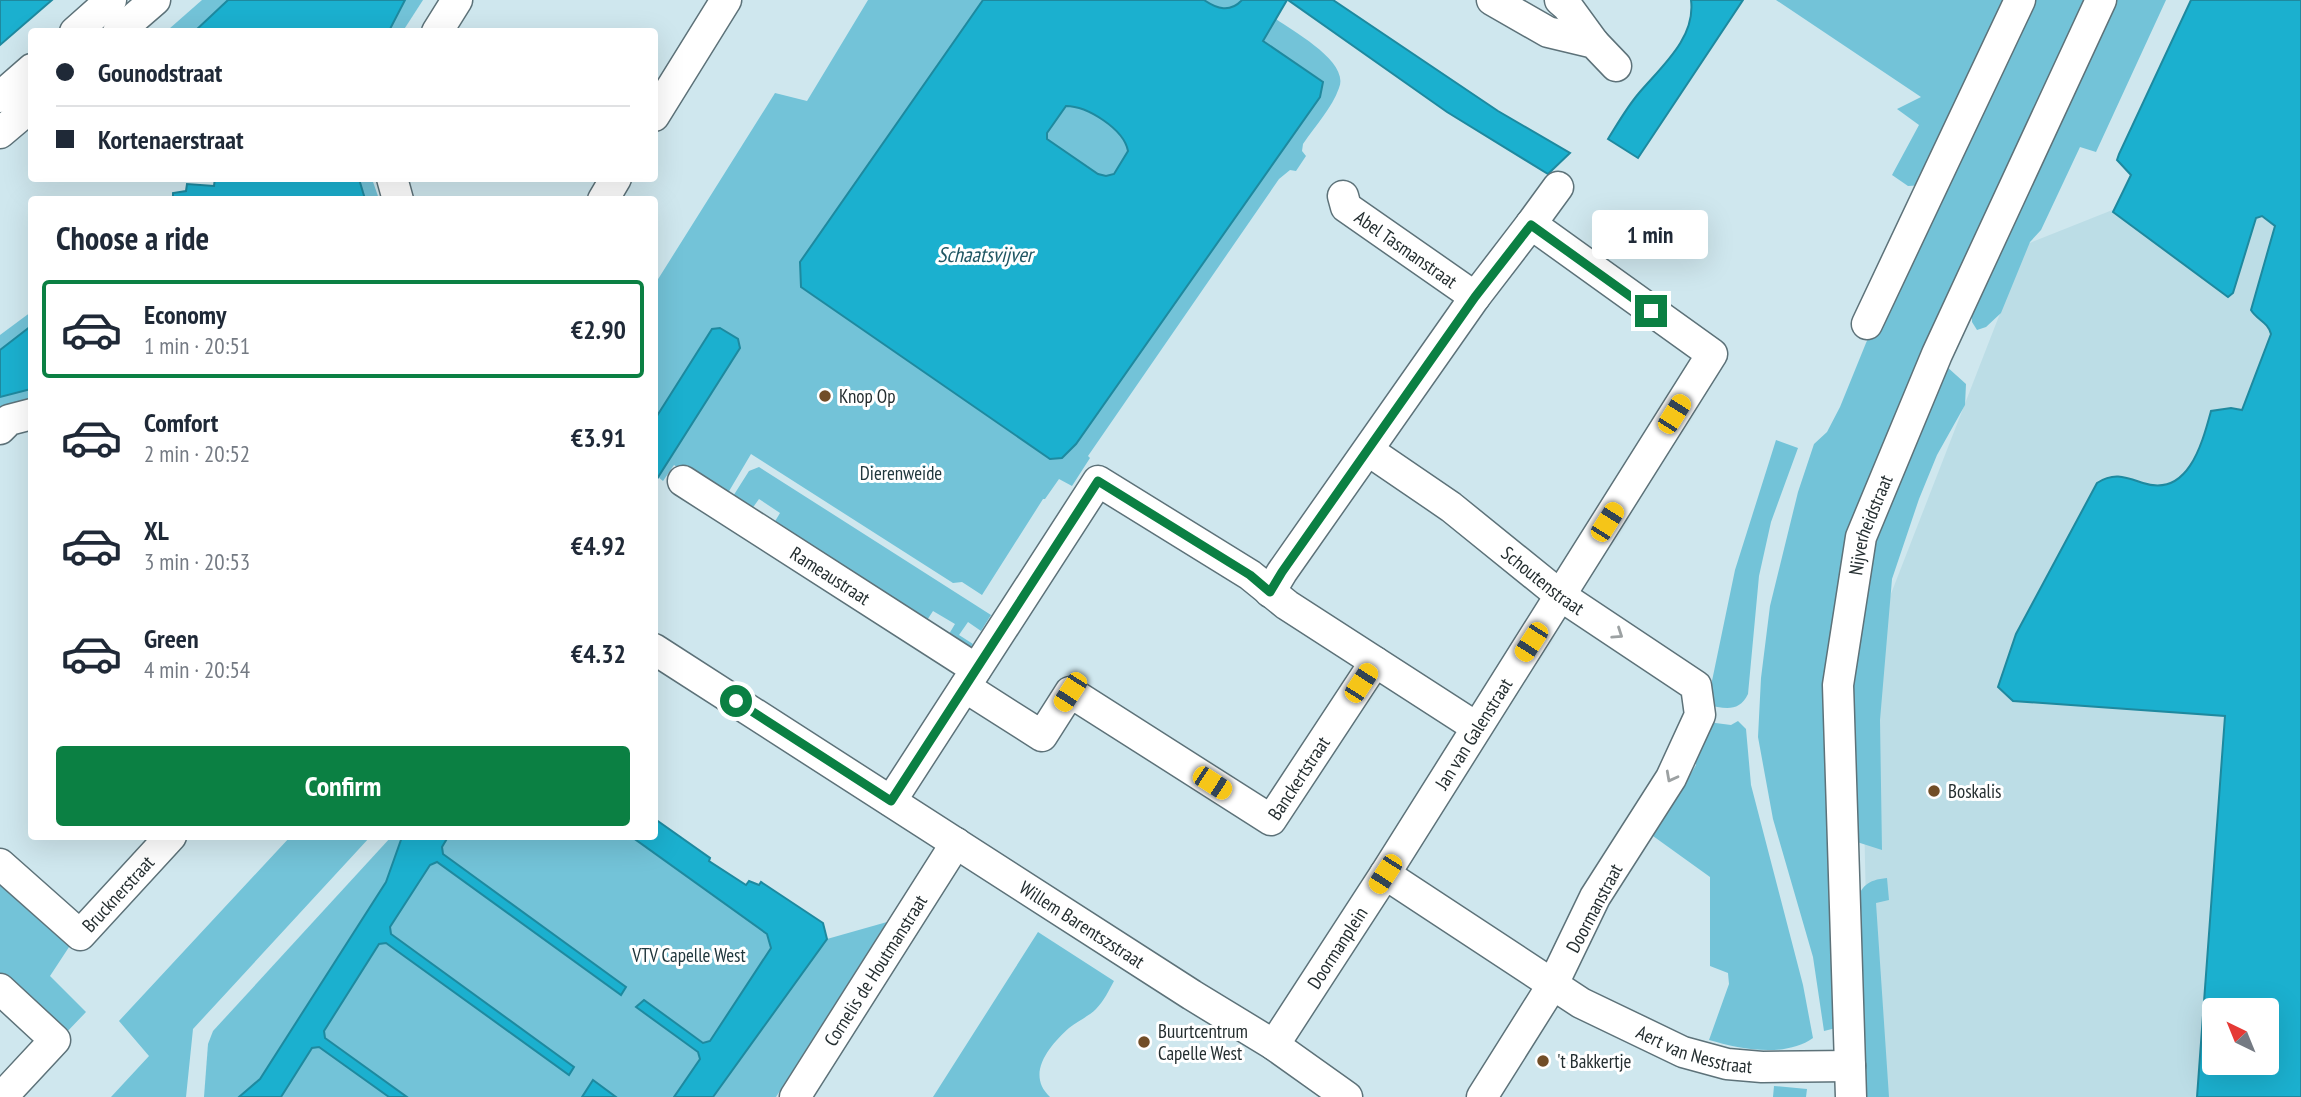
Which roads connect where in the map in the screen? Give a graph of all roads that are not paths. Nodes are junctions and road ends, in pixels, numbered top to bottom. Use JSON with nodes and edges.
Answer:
{"nodes":[{"id":1,"x":111,"y":0,"type":"edge"},
{"id":2,"x":155,"y":0,"type":"edge"},
{"id":3,"x":457,"y":0,"type":"edge"},
{"id":4,"x":726,"y":0,"type":"edge"},
{"id":5,"x":1492,"y":0,"type":"edge"},
{"id":6,"x":1560,"y":0,"type":"edge"},
{"id":7,"x":2020,"y":0,"type":"edge"},
{"id":8,"x":2101,"y":0,"type":"edge"},
{"id":9,"x":80,"y":28,"type":"edge"},
{"id":10,"x":123,"y":28,"type":"edge"},
{"id":11,"x":440,"y":28,"type":"edge"},
{"id":12,"x":1594,"y":43,"type":"junction"},
{"id":13,"x":1616,"y":66,"type":"dead end"},
{"id":14,"x":28,"y":72,"type":"edge"},
{"id":15,"x":0,"y":97,"type":"edge"},
{"id":16,"x":28,"y":109,"type":"edge"},
{"id":17,"x":658,"y":110,"type":"edge"},
{"id":18,"x":0,"y":133,"type":"edge"},
{"id":19,"x":1558,"y":187,"type":"dead end"},
{"id":20,"x":1343,"y":196,"type":"dead end"},
{"id":21,"x":1531,"y":225,"type":"junction"},
{"id":22,"x":1475,"y":297,"type":"junction"},
{"id":23,"x":1867,"y":324,"type":"dead end"},
{"id":24,"x":28,"y":415,"type":"edge"},
{"id":25,"x":0,"y":429,"type":"edge"},
{"id":26,"x":1369,"y":451,"type":"junction"},
{"id":27,"x":683,"y":481,"type":"dead end"},
{"id":28,"x":1270,"y":592,"type":"junction"},
{"id":29,"x":1561,"y":596,"type":"junction"},
{"id":30,"x":658,"y":652,"type":"edge"},
{"id":31,"x":1375,"y":662,"type":"junction"},
{"id":32,"x":970,"y":678,"type":"junction"},
{"id":33,"x":1700,"y":715,"type":"joint"},
{"id":34,"x":1476,"y":727,"type":"junction"},
{"id":35,"x":891,"y":801,"type":"junction"},
{"id":36,"x":167,"y":840,"type":"edge"},
{"id":37,"x":956,"y":843,"type":"junction"},
{"id":38,"x":0,"y":864,"type":"edge"},
{"id":39,"x":1385,"y":874,"type":"junction"},
{"id":40,"x":1553,"y":984,"type":"junction"},
{"id":41,"x":0,"y":989,"type":"edge"},
{"id":42,"x":1274,"y":1045,"type":"junction"},
{"id":43,"x":1850,"y":1066,"type":"junction"},
{"id":44,"x":2,"y":1097,"type":"edge"},
{"id":45,"x":795,"y":1097,"type":"edge"},
{"id":46,"x":1347,"y":1097,"type":"edge"},
{"id":47,"x":1482,"y":1097,"type":"edge"},
{"id":48,"x":1851,"y":1097,"type":"edge"}],
"edges":[{"from":1,"to":9,"type":"street"},
{"from":2,"to":10,"type":"street"},
{"from":3,"to":11,"type":"street"},
{"from":4,"to":17,"type":"street"},
{"from":5,"to":12,"type":"street"},
{"from":6,"to":12,"type":"street"},
{"from":7,"to":23,"type":"street"},
{"from":8,"to":43,"type":"street","name":"Nijverheidstraat"},
{"from":12,"to":13,"type":"street"},
{"from":14,"to":15,"type":"street"},
{"from":16,"to":18,"type":"street"},
{"from":19,"to":21,"type":"street","name":"Abel Tasmanstraat"},
{"from":20,"to":22,"type":"street","name":"Abel Tasmanstraat"},
{"from":21,"to":22,"type":"street","name":"Abel Tasmanstraat"},
{"from":21,"to":29,"type":"street","name":"Jan van Galenstraat"},
{"from":22,"to":26,"type":"street","name":"Abel Tasmanstraat"},
{"from":24,"to":25,"type":"street"},
{"from":26,"to":28,"type":"street","name":"Abel Tasmanstraat"},
{"from":26,"to":29,"type":"street","name":"Schoutenstraat"},
{"from":27,"to":32,"type":"street","name":"Rameaustraat"},
{"from":28,"to":31,"type":"street"},
{"from":28,"to":32,"type":"street"},
{"from":29,"to":33,"type":"street","name":"Schoutenstraat","one_way":true},
{"from":29,"to":34,"type":"street","name":"Jan van Galenstraat"},
{"from":30,"to":35,"type":"street","name":"Willem Barentszstraat"},
{"from":31,"to":32,"type":"street","name":"Banckertstraat"},
{"from":31,"to":34,"type":"street"},
{"from":32,"to":35,"type":"street"},
{"from":33,"to":40,"type":"street","name":"Doormanstraat","one_way":true},
{"from":34,"to":39,"type":"street","name":"Jan van Galenstraat"},
{"from":35,"to":37,"type":"street","name":"Willem Barentszstraat"},
{"from":36,"to":38,"type":"street","name":"Brucknerstraat"},
{"from":37,"to":42,"type":"street","name":"Willem Barentszstraat"},
{"from":37,"to":45,"type":"street","name":"Cornelis de Houtmanstraat"},
{"from":39,"to":40,"type":"street"},
{"from":39,"to":42,"type":"street","name":"Doormanplein"},
{"from":40,"to":43,"type":"street","name":"Aert van Nesstraat"},
{"from":40,"to":47,"type":"street","name":"Doormanstraat"},
{"from":41,"to":44,"type":"street"},
{"from":42,"to":46,"type":"street"},
{"from":43,"to":48,"type":"street","name":"Nijverheidstraat"}]}
